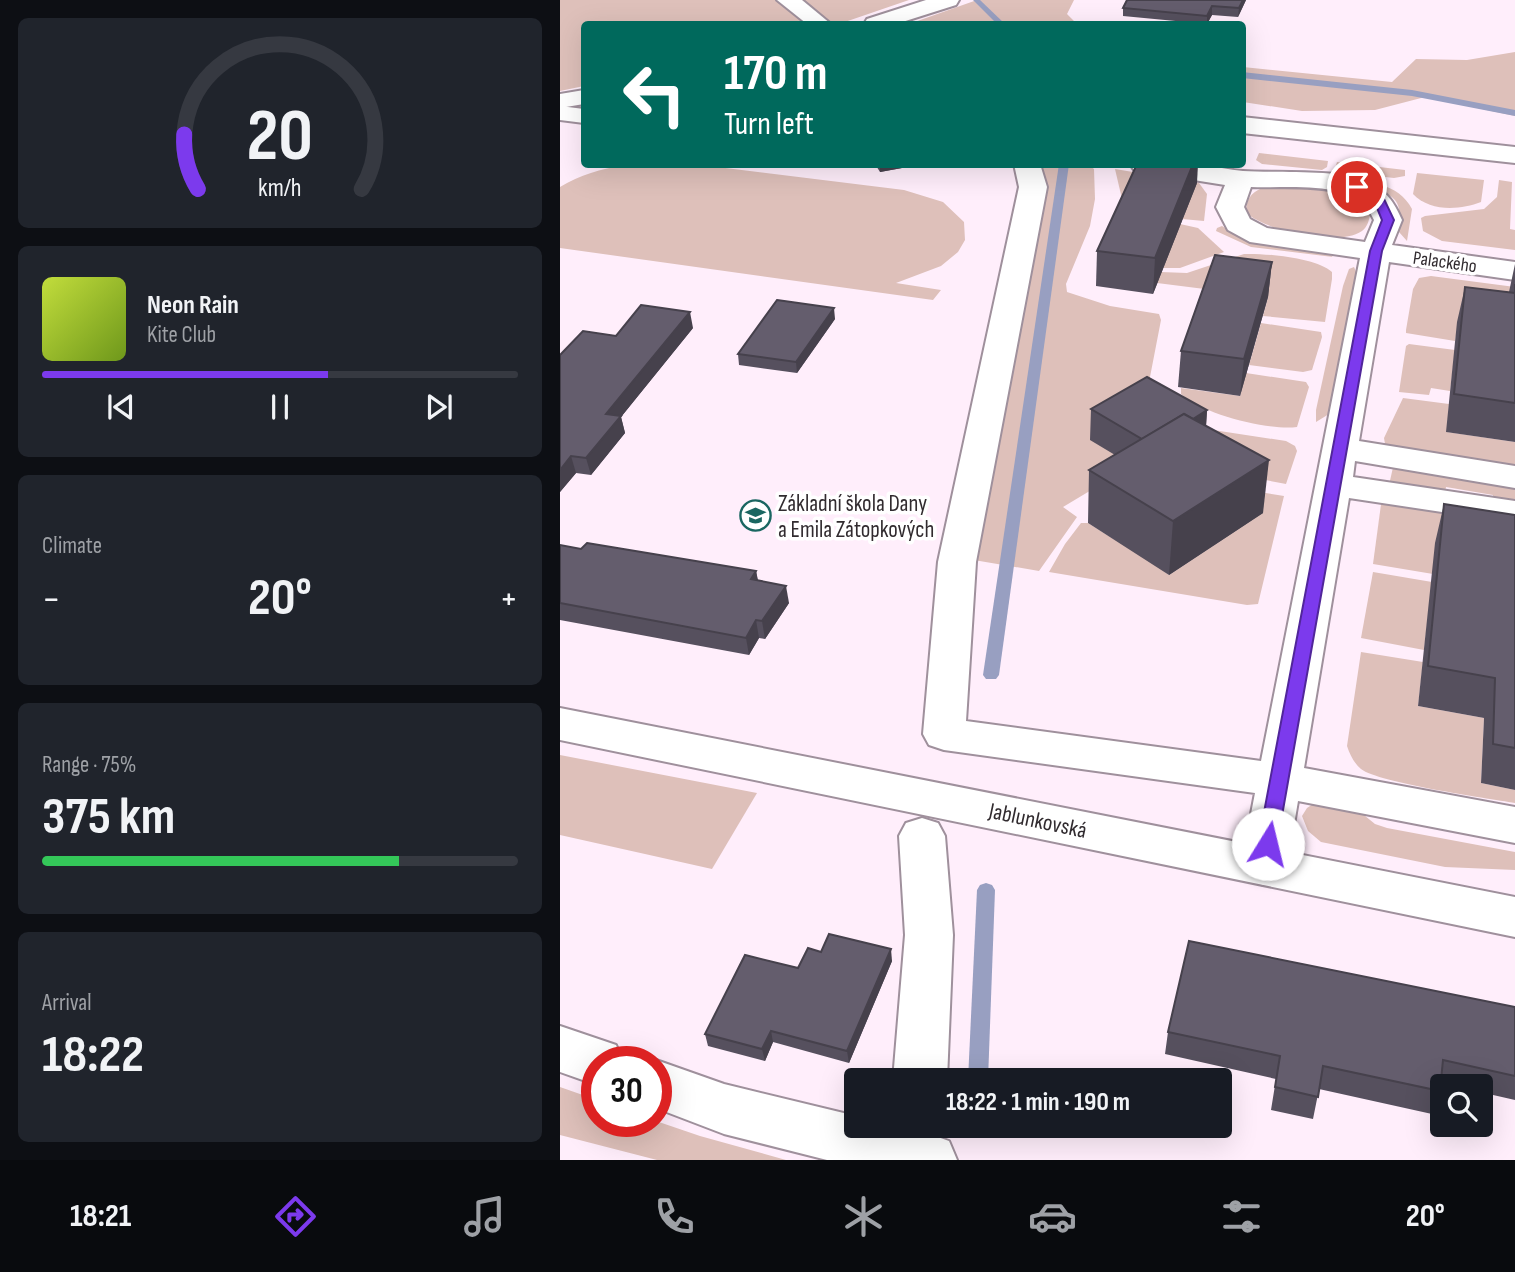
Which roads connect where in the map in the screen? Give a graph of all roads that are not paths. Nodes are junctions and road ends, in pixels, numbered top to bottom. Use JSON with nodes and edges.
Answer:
{"nodes":[{"id":1,"x":788,"y":0,"type":"edge"},
{"id":2,"x":948,"y":0,"type":"edge"},
{"id":3,"x":816,"y":21,"type":"edge"},
{"id":4,"x":885,"y":21,"type":"edge"},
{"id":5,"x":581,"y":98,"type":"edge"},
{"id":6,"x":560,"y":102,"type":"edge"},
{"id":7,"x":560,"y":113,"type":"edge"},
{"id":8,"x":581,"y":116,"type":"edge"},
{"id":9,"x":1246,"y":125,"type":"edge"},
{"id":10,"x":1515,"y":155,"type":"edge"},
{"id":11,"x":1028,"y":168,"type":"edge"},
{"id":12,"x":1169,"y":168,"type":"edge"},
{"id":13,"x":1241,"y":179,"type":"junction"},
{"id":14,"x":1376,"y":251,"type":"junction"},
{"id":15,"x":1515,"y":271,"type":"edge"},
{"id":16,"x":1340,"y":447,"type":"junction"},
{"id":17,"x":1515,"y":477,"type":"edge"},
{"id":18,"x":1333,"y":485,"type":"junction"},
{"id":19,"x":1515,"y":512,"type":"edge"},
{"id":20,"x":560,"y":724,"type":"edge"},
{"id":21,"x":1279,"y":780,"type":"junction"},
{"id":22,"x":1515,"y":825,"type":"edge"},
{"id":23,"x":922,"y":836,"type":"dead end"},
{"id":24,"x":1264,"y":866,"type":"junction"},
{"id":25,"x":1515,"y":917,"type":"edge"},
{"id":26,"x":560,"y":1049,"type":"edge"},
{"id":27,"x":581,"y":1056,"type":"edge"},
{"id":28,"x":920,"y":1068,"type":"edge"},
{"id":29,"x":672,"y":1090,"type":"edge"},
{"id":30,"x":920,"y":1147,"type":"edge"}],
"edges":[{"from":1,"to":3,"type":"street"},
{"from":2,"to":4,"type":"street"},
{"from":5,"to":6,"type":"street"},
{"from":7,"to":8,"type":"street"},
{"from":9,"to":10,"type":"street"},
{"from":11,"to":21,"type":"street"},
{"from":12,"to":13,"type":"street"},
{"from":13,"to":14,"type":"street","name":"Palackého"},
{"from":13,"to":14,"type":"street"},
{"from":14,"to":15,"type":"street","name":"Palackého"},
{"from":14,"to":16,"type":"street"},
{"from":16,"to":17,"type":"street"},
{"from":16,"to":18,"type":"street"},
{"from":18,"to":19,"type":"street"},
{"from":18,"to":21,"type":"street"},
{"from":20,"to":24,"type":"street","name":"Jablunkovská"},
{"from":21,"to":22,"type":"street"},
{"from":21,"to":24,"type":"street"},
{"from":23,"to":28,"type":"street"},
{"from":24,"to":25,"type":"street","name":"Jablunkovská"},
{"from":26,"to":27,"type":"street"},
{"from":29,"to":30,"type":"street"}]}
